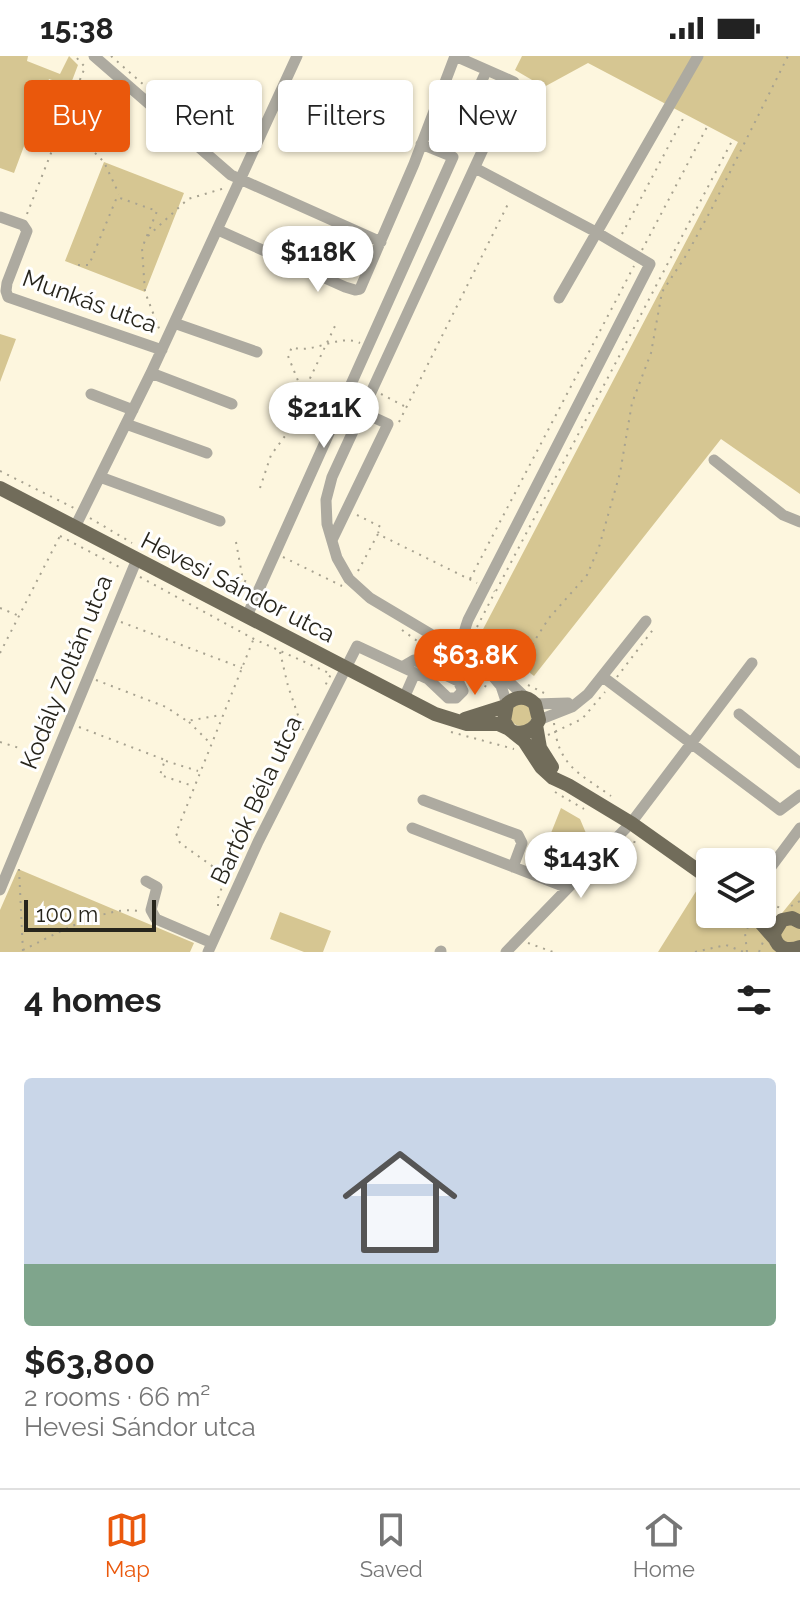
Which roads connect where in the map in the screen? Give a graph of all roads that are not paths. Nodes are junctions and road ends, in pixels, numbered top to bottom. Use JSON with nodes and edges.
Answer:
{"nodes":[{"id":1,"x":94,"y":56,"type":"edge"},
{"id":2,"x":297,"y":56,"type":"edge"},
{"id":3,"x":455,"y":56,"type":"edge"},
{"id":4,"x":698,"y":56,"type":"edge"},
{"id":5,"x":484,"y":76,"type":"dead end"},
{"id":6,"x":421,"y":144,"type":"junction"},
{"id":7,"x":448,"y":155,"type":"junction"},
{"id":8,"x":475,"y":168,"type":"junction"},
{"id":9,"x":236,"y":178,"type":"junction"},
{"id":10,"x":0,"y":217,"type":"edge"},
{"id":11,"x":218,"y":230,"type":"junction"},
{"id":12,"x":596,"y":232,"type":"junction"},
{"id":13,"x":381,"y":242,"type":"junction"},
{"id":14,"x":559,"y":298,"type":"dead end"},
{"id":15,"x":174,"y":323,"type":"junction"},
{"id":16,"x":162,"y":350,"type":"junction"},
{"id":17,"x":257,"y":352,"type":"dead end"},
{"id":18,"x":151,"y":373,"type":"junction"},
{"id":19,"x":91,"y":394,"type":"dead end"},
{"id":20,"x":232,"y":404,"type":"dead end"},
{"id":21,"x":133,"y":410,"type":"junction"},
{"id":22,"x":362,"y":412,"type":"junction"},
{"id":23,"x":126,"y":424,"type":"junction"},
{"id":24,"x":207,"y":453,"type":"dead end"},
{"id":25,"x":714,"y":460,"type":"dead end"},
{"id":26,"x":100,"y":477,"type":"junction"},
{"id":27,"x":0,"y":488,"type":"edge"},
{"id":28,"x":220,"y":521,"type":"dead end"},
{"id":29,"x":800,"y":522,"type":"edge"},
{"id":30,"x":71,"y":524,"type":"junction"},
{"id":31,"x":331,"y":540,"type":"junction"},
{"id":32,"x":135,"y":559,"type":"junction"},
{"id":33,"x":247,"y":616,"type":"junction"},
{"id":34,"x":646,"y":621,"type":"dead end"},
{"id":35,"x":467,"y":656,"type":"junction"},
{"id":36,"x":752,"y":663,"type":"dead end"},
{"id":37,"x":345,"y":667,"type":"junction"},
{"id":38,"x":402,"y":667,"type":"junction"},
{"id":39,"x":488,"y":669,"type":"junction"},
{"id":40,"x":415,"y":673,"type":"junction"},
{"id":41,"x":603,"y":677,"type":"junction"},
{"id":42,"x":404,"y":698,"type":"junction"},
{"id":43,"x":584,"y":698,"type":"junction"},
{"id":44,"x":530,"y":701,"type":"junction"},
{"id":45,"x":506,"y":705,"type":"junction"},
{"id":46,"x":739,"y":714,"type":"dead end"},
{"id":47,"x":543,"y":720,"type":"junction"},
{"id":48,"x":457,"y":722,"type":"junction"},
{"id":49,"x":512,"y":730,"type":"junction"},
{"id":50,"x":690,"y":744,"type":"junction"},
{"id":51,"x":800,"y":763,"type":"edge"},
{"id":52,"x":568,"y":785,"type":"junction"},
{"id":53,"x":800,"y":796,"type":"edge"},
{"id":54,"x":423,"y":800,"type":"dead end"},
{"id":55,"x":781,"y":821,"type":"dead end"},
{"id":56,"x":631,"y":823,"type":"junction"},
{"id":57,"x":412,"y":828,"type":"dead end"},
{"id":58,"x":800,"y":828,"type":"edge"},
{"id":59,"x":776,"y":860,"type":"edge"},
{"id":60,"x":513,"y":867,"type":"junction"},
{"id":61,"x":696,"y":869,"type":"edge"},
{"id":62,"x":146,"y":881,"type":"dead end"},
{"id":63,"x":568,"y":888,"type":"junction"},
{"id":64,"x":0,"y":890,"type":"edge"},
{"id":65,"x":794,"y":918,"type":"edge"},
{"id":66,"x":761,"y":928,"type":"edge"},
{"id":67,"x":210,"y":947,"type":"edge"},
{"id":68,"x":786,"y":948,"type":"edge"},
{"id":69,"x":506,"y":952,"type":"edge"}],
"edges":[{"from":1,"to":9,"type":"street"},
{"from":2,"to":9,"type":"street","name":"Munkás utca"},
{"from":3,"to":6,"type":"street"},
{"from":3,"to":8,"type":"street"},
{"from":4,"to":12,"type":"street"},
{"from":5,"to":7,"type":"street"},
{"from":6,"to":7,"type":"street"},
{"from":6,"to":13,"type":"street"},
{"from":7,"to":33,"type":"street"},
{"from":8,"to":12,"type":"street"},
{"from":8,"to":22,"type":"street"},
{"from":9,"to":11,"type":"street","name":"Munkás utca"},
{"from":9,"to":13,"type":"street"},
{"from":10,"to":16,"type":"street","name":"Munkás utca"},
{"from":11,"to":13,"type":"street"},
{"from":11,"to":15,"type":"street","name":"Munkás utca"},
{"from":12,"to":14,"type":"street"},
{"from":12,"to":35,"type":"street"},
{"from":15,"to":16,"type":"street","name":"Munkás utca"},
{"from":15,"to":17,"type":"street"},
{"from":16,"to":18,"type":"street","name":"Munkás utca"},
{"from":18,"to":20,"type":"street"},
{"from":18,"to":21,"type":"street","name":"Munkás utca"},
{"from":19,"to":21,"type":"street"},
{"from":21,"to":23,"type":"street","name":"Munkás utca"},
{"from":22,"to":31,"type":"street"},
{"from":22,"to":31,"type":"street"},
{"from":23,"to":24,"type":"street"},
{"from":23,"to":26,"type":"street","name":"Munkás utca"},
{"from":25,"to":29,"type":"street"},
{"from":26,"to":28,"type":"street"},
{"from":26,"to":30,"type":"street","name":"Munkás utca"},
{"from":27,"to":30,"type":"main road","name":"Hevesi Sándor utca"},
{"from":30,"to":32,"type":"main road","name":"Hevesi Sándor utca"},
{"from":31,"to":35,"type":"street"},
{"from":32,"to":33,"type":"main road","name":"Hevesi Sándor utca"},
{"from":32,"to":64,"type":"street","name":"Kodály Zoltán utca"},
{"from":33,"to":37,"type":"main road","name":"Hevesi Sándor utca"},
{"from":34,"to":41,"type":"street"},
{"from":35,"to":39,"type":"street"},
{"from":36,"to":50,"type":"street"},
{"from":37,"to":38,"type":"street"},
{"from":37,"to":42,"type":"main road","name":"Hevesi Sándor utca"},
{"from":37,"to":67,"type":"street","name":"Bartók Béla utca"},
{"from":38,"to":40,"type":"street"},
{"from":38,"to":40,"type":"street"},
{"from":39,"to":44,"type":"street"},
{"from":39,"to":45,"type":"street"},
{"from":40,"to":42,"type":"street"},
{"from":41,"to":43,"type":"street"},
{"from":41,"to":50,"type":"street"},
{"from":42,"to":48,"type":"main road","name":"Hevesi Sándor utca"},
{"from":43,"to":44,"type":"street"},
{"from":43,"to":47,"type":"street"},
{"from":44,"to":45,"type":"main road"},
{"from":44,"to":47,"type":"main road"},
{"from":45,"to":48,"type":"main road"},
{"from":45,"to":49,"type":"main road"},
{"from":46,"to":51,"type":"street"},
{"from":47,"to":49,"type":"main road"},
{"from":47,"to":52,"type":"main road"},
{"from":48,"to":49,"type":"main road","name":"Hevesi Sándor utca"},
{"from":49,"to":52,"type":"main road"},
{"from":50,"to":53,"type":"street"},
{"from":50,"to":56,"type":"street"},
{"from":52,"to":56,"type":"main road"},
{"from":53,"to":55,"type":"street"},
{"from":54,"to":60,"type":"street"},
{"from":56,"to":61,"type":"main road"},
{"from":56,"to":63,"type":"street"},
{"from":57,"to":60,"type":"street"},
{"from":58,"to":59,"type":"street"},
{"from":60,"to":63,"type":"street"},
{"from":62,"to":67,"type":"street"},
{"from":63,"to":69,"type":"street"},
{"from":65,"to":68,"type":"main road"},
{"from":66,"to":68,"type":"main road"}]}
